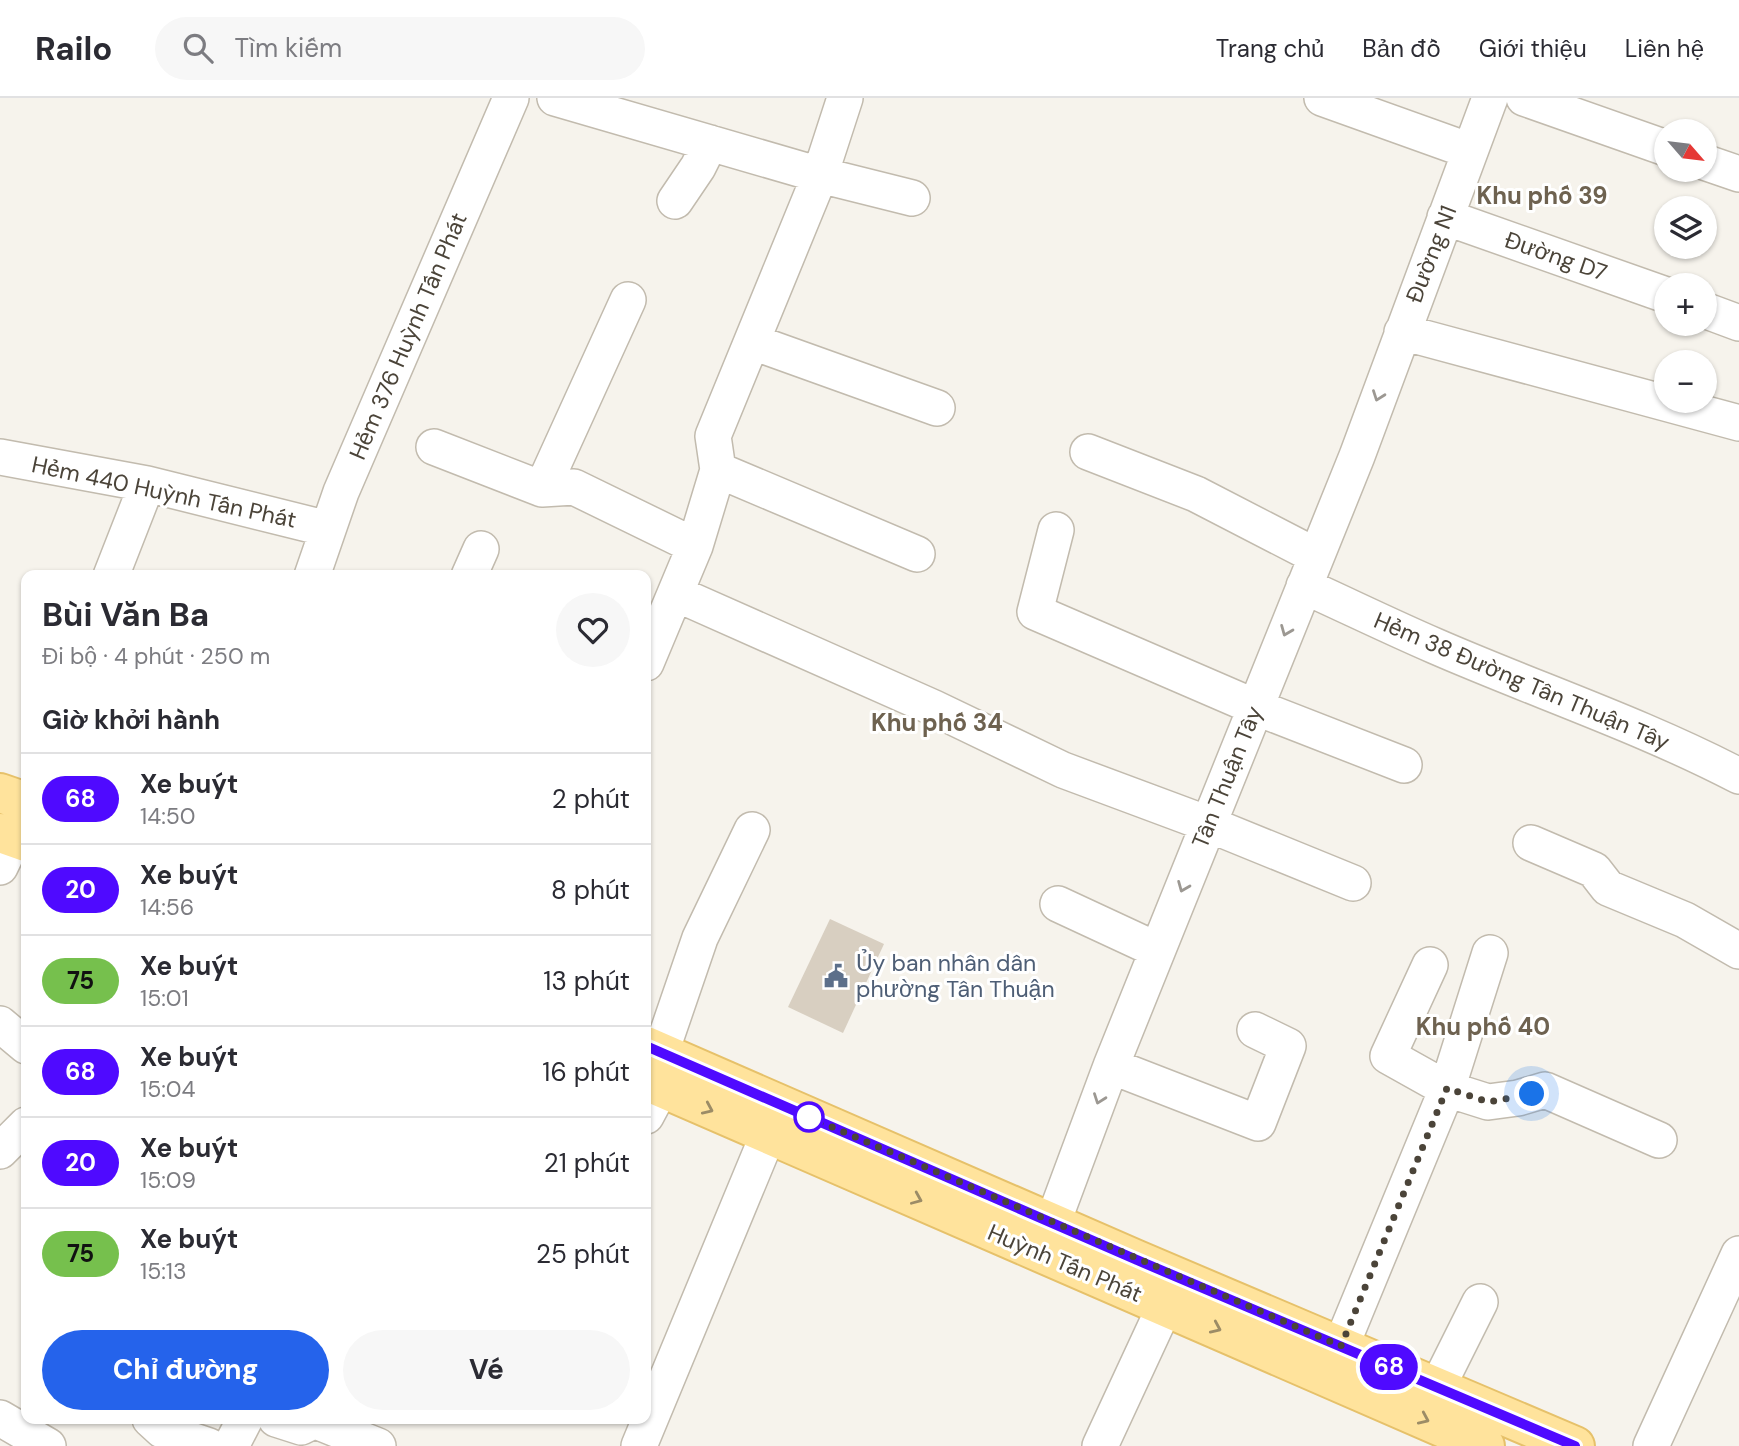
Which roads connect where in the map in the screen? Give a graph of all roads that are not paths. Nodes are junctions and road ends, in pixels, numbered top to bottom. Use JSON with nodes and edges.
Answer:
{"nodes":[{"id":1,"x":511,"y":98,"type":"edge"},
{"id":2,"x":555,"y":98,"type":"edge"},
{"id":3,"x":845,"y":98,"type":"edge"},
{"id":4,"x":1322,"y":98,"type":"edge"},
{"id":5,"x":1490,"y":98,"type":"edge"},
{"id":6,"x":1524,"y":98,"type":"edge"},
{"id":7,"x":710,"y":143,"type":"junction"},
{"id":8,"x":1654,"y":144,"type":"edge"},
{"id":9,"x":1470,"y":151,"type":"junction"},
{"id":10,"x":1717,"y":166,"type":"edge"},
{"id":11,"x":1739,"y":174,"type":"edge"},
{"id":12,"x":820,"y":175,"type":"junction"},
{"id":13,"x":912,"y":198,"type":"dead end"},
{"id":14,"x":675,"y":201,"type":"dead end"},
{"id":15,"x":1445,"y":217,"type":"junction"},
{"id":16,"x":1654,"y":291,"type":"edge"},
{"id":17,"x":628,"y":300,"type":"dead end"},
{"id":18,"x":1717,"y":315,"type":"edge"},
{"id":19,"x":1739,"y":323,"type":"edge"},
{"id":20,"x":1402,"y":332,"type":"junction"},
{"id":21,"x":753,"y":342,"type":"junction"},
{"id":22,"x":937,"y":408,"type":"dead end"},
{"id":23,"x":1739,"y":422,"type":"edge"},
{"id":24,"x":434,"y":447,"type":"dead end"},
{"id":25,"x":1088,"y":452,"type":"dead end"},
{"id":26,"x":0,"y":457,"type":"edge"},
{"id":27,"x":718,"y":470,"type":"junction"},
{"id":28,"x":147,"y":484,"type":"junction"},
{"id":29,"x":542,"y":489,"type":"junction"},
{"id":30,"x":328,"y":529,"type":"junction"},
{"id":31,"x":1056,"y":530,"type":"dead end"},
{"id":32,"x":695,"y":546,"type":"junction"},
{"id":33,"x":917,"y":554,"type":"dead end"},
{"id":34,"x":113,"y":570,"type":"edge"},
{"id":35,"x":314,"y":570,"type":"edge"},
{"id":36,"x":1310,"y":571,"type":"junction"},
{"id":37,"x":677,"y":594,"type":"junction"},
{"id":38,"x":651,"y":652,"type":"edge"},
{"id":39,"x":1255,"y":707,"type":"junction"},
{"id":40,"x":1404,"y":765,"type":"dead end"},
{"id":41,"x":1739,"y":776,"type":"edge"},
{"id":42,"x":0,"y":793,"type":"edge"},
{"id":43,"x":21,"y":800,"type":"edge"},
{"id":44,"x":1208,"y":824,"type":"junction"},
{"id":45,"x":752,"y":830,"type":"dead end"},
{"id":46,"x":1531,"y":843,"type":"dead end"},
{"id":47,"x":1353,"y":883,"type":"dead end"},
{"id":48,"x":1058,"y":904,"type":"dead end"},
{"id":49,"x":1157,"y":950,"type":"junction"},
{"id":50,"x":1739,"y":951,"type":"edge"},
{"id":51,"x":1490,"y":953,"type":"dead end"},
{"id":52,"x":1430,"y":965,"type":"dead end"},
{"id":53,"x":0,"y":1024,"type":"edge"},
{"id":54,"x":1255,"y":1030,"type":"dead end"},
{"id":55,"x":21,"y":1042,"type":"edge"},
{"id":56,"x":1111,"y":1066,"type":"junction"},
{"id":57,"x":652,"y":1077,"type":"edge"},
{"id":58,"x":1447,"y":1088,"type":"junction"},
{"id":59,"x":21,"y":1130,"type":"edge"},
{"id":60,"x":768,"y":1135,"type":"junction"},
{"id":61,"x":1659,"y":1140,"type":"dead end"},
{"id":62,"x":0,"y":1152,"type":"edge"},
{"id":63,"x":1053,"y":1222,"type":"junction"},
{"id":64,"x":1739,"y":1254,"type":"edge"},
{"id":65,"x":1171,"y":1292,"type":"junction"},
{"id":66,"x":1480,"y":1302,"type":"dead end"},
{"id":67,"x":1341,"y":1346,"type":"junction"},
{"id":68,"x":1437,"y":1388,"type":"junction"},
{"id":69,"x":651,"y":1417,"type":"edge"},
{"id":70,"x":0,"y":1418,"type":"edge"},
{"id":71,"x":155,"y":1424,"type":"edge"},
{"id":72,"x":242,"y":1424,"type":"edge"},
{"id":73,"x":323,"y":1424,"type":"edge"},
{"id":74,"x":648,"y":1424,"type":"edge"},
{"id":75,"x":357,"y":1443,"type":"edge"},
{"id":76,"x":48,"y":1446,"type":"edge"},
{"id":77,"x":209,"y":1446,"type":"edge"},
{"id":78,"x":231,"y":1446,"type":"edge"},
{"id":79,"x":639,"y":1446,"type":"edge"},
{"id":80,"x":1100,"y":1446,"type":"edge"},
{"id":81,"x":1483,"y":1446,"type":"edge"},
{"id":82,"x":1575,"y":1446,"type":"edge"},
{"id":83,"x":1651,"y":1446,"type":"edge"}],
"edges":[{"from":1,"to":30,"type":"street","name":"Hẻm 376 Huỳnh Tấn Phát"},
{"from":2,"to":7,"type":"street"},
{"from":3,"to":12,"type":"street"},
{"from":4,"to":9,"type":"street"},
{"from":5,"to":9,"type":"street","name":"Đường N1"},
{"from":6,"to":8,"type":"street"},
{"from":7,"to":12,"type":"street"},
{"from":7,"to":14,"type":"street"},
{"from":9,"to":15,"type":"street","name":"Đường N1"},
{"from":10,"to":11,"type":"street"},
{"from":12,"to":13,"type":"street"},
{"from":12,"to":21,"type":"street"},
{"from":15,"to":16,"type":"street","name":"Đường D7"},
{"from":15,"to":20,"type":"street","name":"Đường N1"},
{"from":17,"to":29,"type":"street"},
{"from":18,"to":19,"type":"street"},
{"from":20,"to":23,"type":"street"},
{"from":20,"to":36,"type":"street","name":"Tân Thuận Tây","one_way":true},
{"from":21,"to":22,"type":"street"},
{"from":21,"to":27,"type":"street"},
{"from":24,"to":29,"type":"street"},
{"from":25,"to":36,"type":"street","name":"Hẻm 38 Đường Tân Thuận Tây"},
{"from":26,"to":28,"type":"street","name":"Hẻm 440 Huỳnh Tấn Phát"},
{"from":27,"to":32,"type":"street"},
{"from":27,"to":33,"type":"street"},
{"from":28,"to":30,"type":"street","name":"Hẻm 440 Huỳnh Tấn Phát"},
{"from":28,"to":34,"type":"street"},
{"from":29,"to":32,"type":"street"},
{"from":30,"to":35,"type":"street","name":"Hẻm 376 Huỳnh Tấn Phát"},
{"from":31,"to":39,"type":"street"},
{"from":32,"to":37,"type":"street"},
{"from":36,"to":39,"type":"street","name":"Tân Thuận Tây","one_way":true},
{"from":36,"to":41,"type":"street","name":"Hẻm 38 Đường Tân Thuận Tây"},
{"from":37,"to":38,"type":"street"},
{"from":37,"to":44,"type":"street"},
{"from":39,"to":40,"type":"street"},
{"from":39,"to":44,"type":"street","name":"Tân Thuận Tây"},
{"from":42,"to":43,"type":"main road"},
{"from":44,"to":47,"type":"street"},
{"from":44,"to":49,"type":"street","name":"Tân Thuận Tây","one_way":true},
{"from":45,"to":57,"type":"street"},
{"from":46,"to":50,"type":"street"},
{"from":48,"to":49,"type":"street"},
{"from":49,"to":56,"type":"street","name":"Tân Thuận Tây"},
{"from":51,"to":58,"type":"street"},
{"from":52,"to":58,"type":"street"},
{"from":53,"to":55,"type":"street"},
{"from":54,"to":56,"type":"street"},
{"from":56,"to":63,"type":"street","name":"Tân Thuận Tây","one_way":true},
{"from":57,"to":60,"type":"main road","name":"Huỳnh Tấn Phát","one_way":true},
{"from":57,"to":63,"type":"main road","name":"Huỳnh Tấn Phát"},
{"from":58,"to":61,"type":"street"},
{"from":58,"to":67,"type":"street"},
{"from":59,"to":62,"type":"street"},
{"from":60,"to":65,"type":"main road","name":"Huỳnh Tấn Phát","one_way":true},
{"from":60,"to":69,"type":"street"},
{"from":63,"to":65,"type":"main road","name":"Huỳnh Tấn Phát"},
{"from":64,"to":83,"type":"street"},
{"from":65,"to":67,"type":"main road","name":"Huỳnh Tấn Phát"},
{"from":65,"to":80,"type":"street"},
{"from":65,"to":81,"type":"main road","name":"Huỳnh Tấn Phát","one_way":true},
{"from":66,"to":68,"type":"street"},
{"from":67,"to":68,"type":"main road","name":"Huỳnh Tấn Phát"},
{"from":68,"to":82,"type":"main road","name":"Huỳnh Tấn Phát"},
{"from":70,"to":76,"type":"street"},
{"from":71,"to":77,"type":"street"},
{"from":72,"to":78,"type":"street"},
{"from":73,"to":75,"type":"street"},
{"from":74,"to":79,"type":"street"}]}
